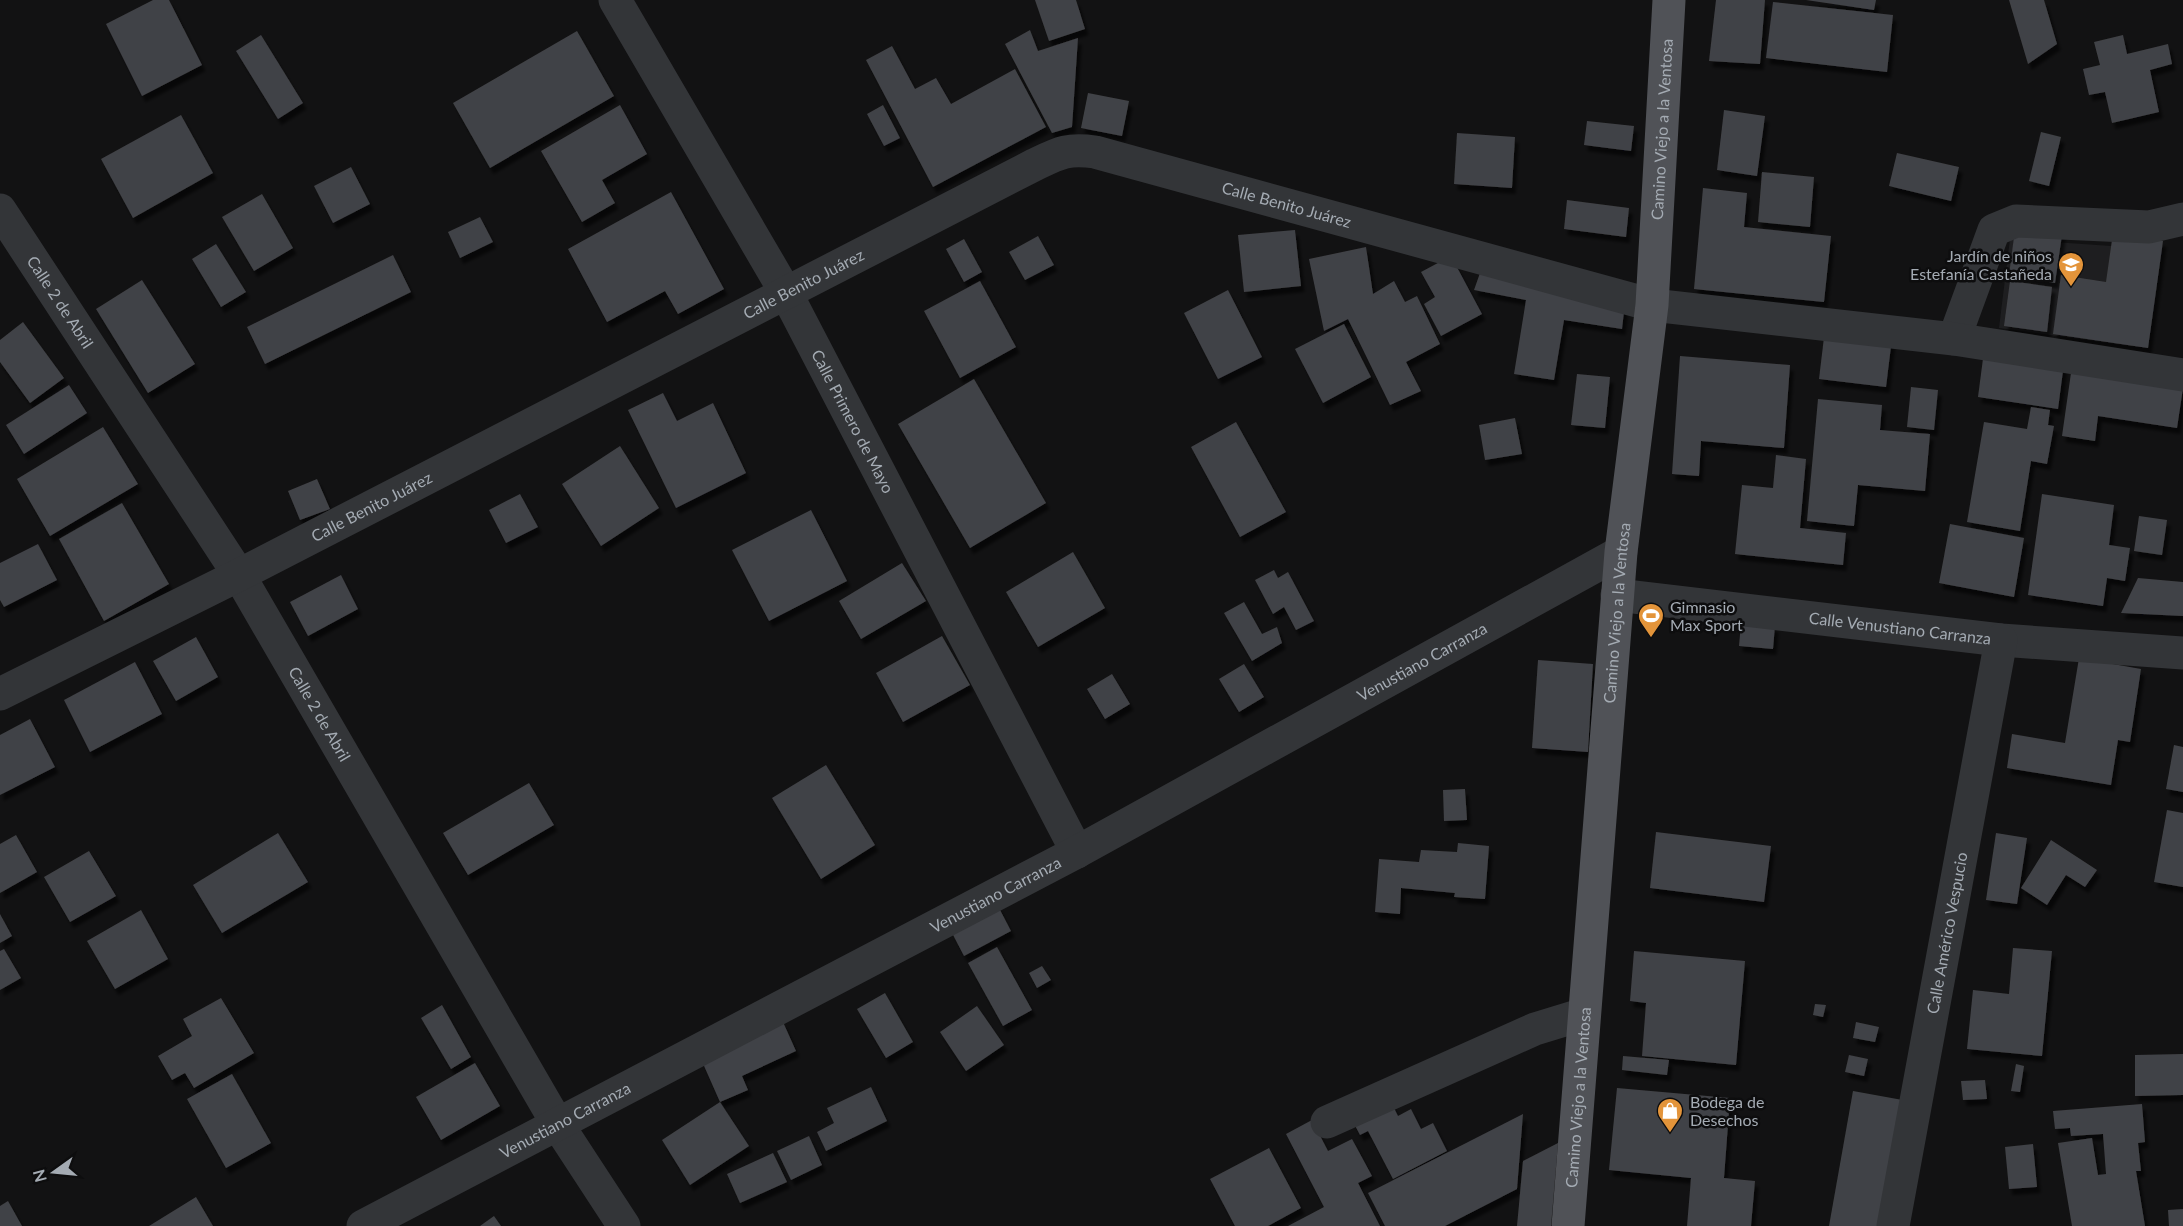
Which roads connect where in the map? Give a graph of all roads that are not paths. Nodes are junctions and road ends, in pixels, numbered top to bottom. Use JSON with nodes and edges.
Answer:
{"nodes":[{"id":1,"x":615,"y":0,"type":"edge"},
{"id":2,"x":1669,"y":0,"type":"edge"},
{"id":3,"x":0,"y":210,"type":"edge"},
{"id":4,"x":2183,"y":219,"type":"edge"},
{"id":5,"x":786,"y":293,"type":"junction"},
{"id":6,"x":1652,"y":305,"type":"junction"},
{"id":7,"x":1954,"y":339,"type":"junction"},
{"id":8,"x":2183,"y":375,"type":"edge"},
{"id":9,"x":1621,"y":552,"type":"junction"},
{"id":10,"x":239,"y":575,"type":"junction"},
{"id":11,"x":1617,"y":595,"type":"junction"},
{"id":12,"x":2001,"y":640,"type":"junction"},
{"id":13,"x":2183,"y":653,"type":"edge"},
{"id":14,"x":0,"y":694,"type":"edge"},
{"id":15,"x":1077,"y":852,"type":"junction"},
{"id":16,"x":1584,"y":1014,"type":"junction"},
{"id":17,"x":1327,"y":1122,"type":"dead end"},
{"id":18,"x":558,"y":1125,"type":"junction"},
{"id":19,"x":363,"y":1226,"type":"edge"},
{"id":20,"x":624,"y":1226,"type":"edge"},
{"id":21,"x":1568,"y":1226,"type":"edge"},
{"id":22,"x":1893,"y":1226,"type":"edge"}],
"edges":[{"from":1,"to":5,"type":"street","name":"Calle Primero de Mayo"},
{"from":2,"to":6,"type":"main road","name":"Camino Viejo a la Ventosa"},
{"from":3,"to":10,"type":"street","name":"Calle 2 de Abril"},
{"from":4,"to":7,"type":"street"},
{"from":5,"to":6,"type":"street","name":"Calle Benito Juárez"},
{"from":5,"to":10,"type":"street","name":"Calle Benito Juárez"},
{"from":5,"to":15,"type":"street","name":"Calle Primero de Mayo"},
{"from":6,"to":7,"type":"street","name":"Calle Benito Juárez"},
{"from":6,"to":9,"type":"main road","name":"Camino Viejo a la Ventosa"},
{"from":7,"to":8,"type":"street","name":"Calle Benito Juárez"},
{"from":9,"to":11,"type":"main road","name":"Camino Viejo a la Ventosa"},
{"from":9,"to":15,"type":"street","name":"Venustiano Carranza"},
{"from":10,"to":14,"type":"street","name":"Calle Benito Juárez"},
{"from":10,"to":18,"type":"street","name":"Calle 2 de Abril"},
{"from":11,"to":12,"type":"street","name":"Calle Venustiano Carranza"},
{"from":11,"to":16,"type":"main road","name":"Camino Viejo a la Ventosa"},
{"from":12,"to":13,"type":"street","name":"Calle Venustiano Carranza"},
{"from":12,"to":22,"type":"street","name":"Calle Américo Vespucio"},
{"from":15,"to":18,"type":"street","name":"Venustiano Carranza"},
{"from":16,"to":17,"type":"street"},
{"from":16,"to":21,"type":"main road","name":"Camino Viejo a la Ventosa"},
{"from":18,"to":19,"type":"street","name":"Venustiano Carranza"},
{"from":18,"to":20,"type":"street","name":"Calle 2 de Abril"}]}
